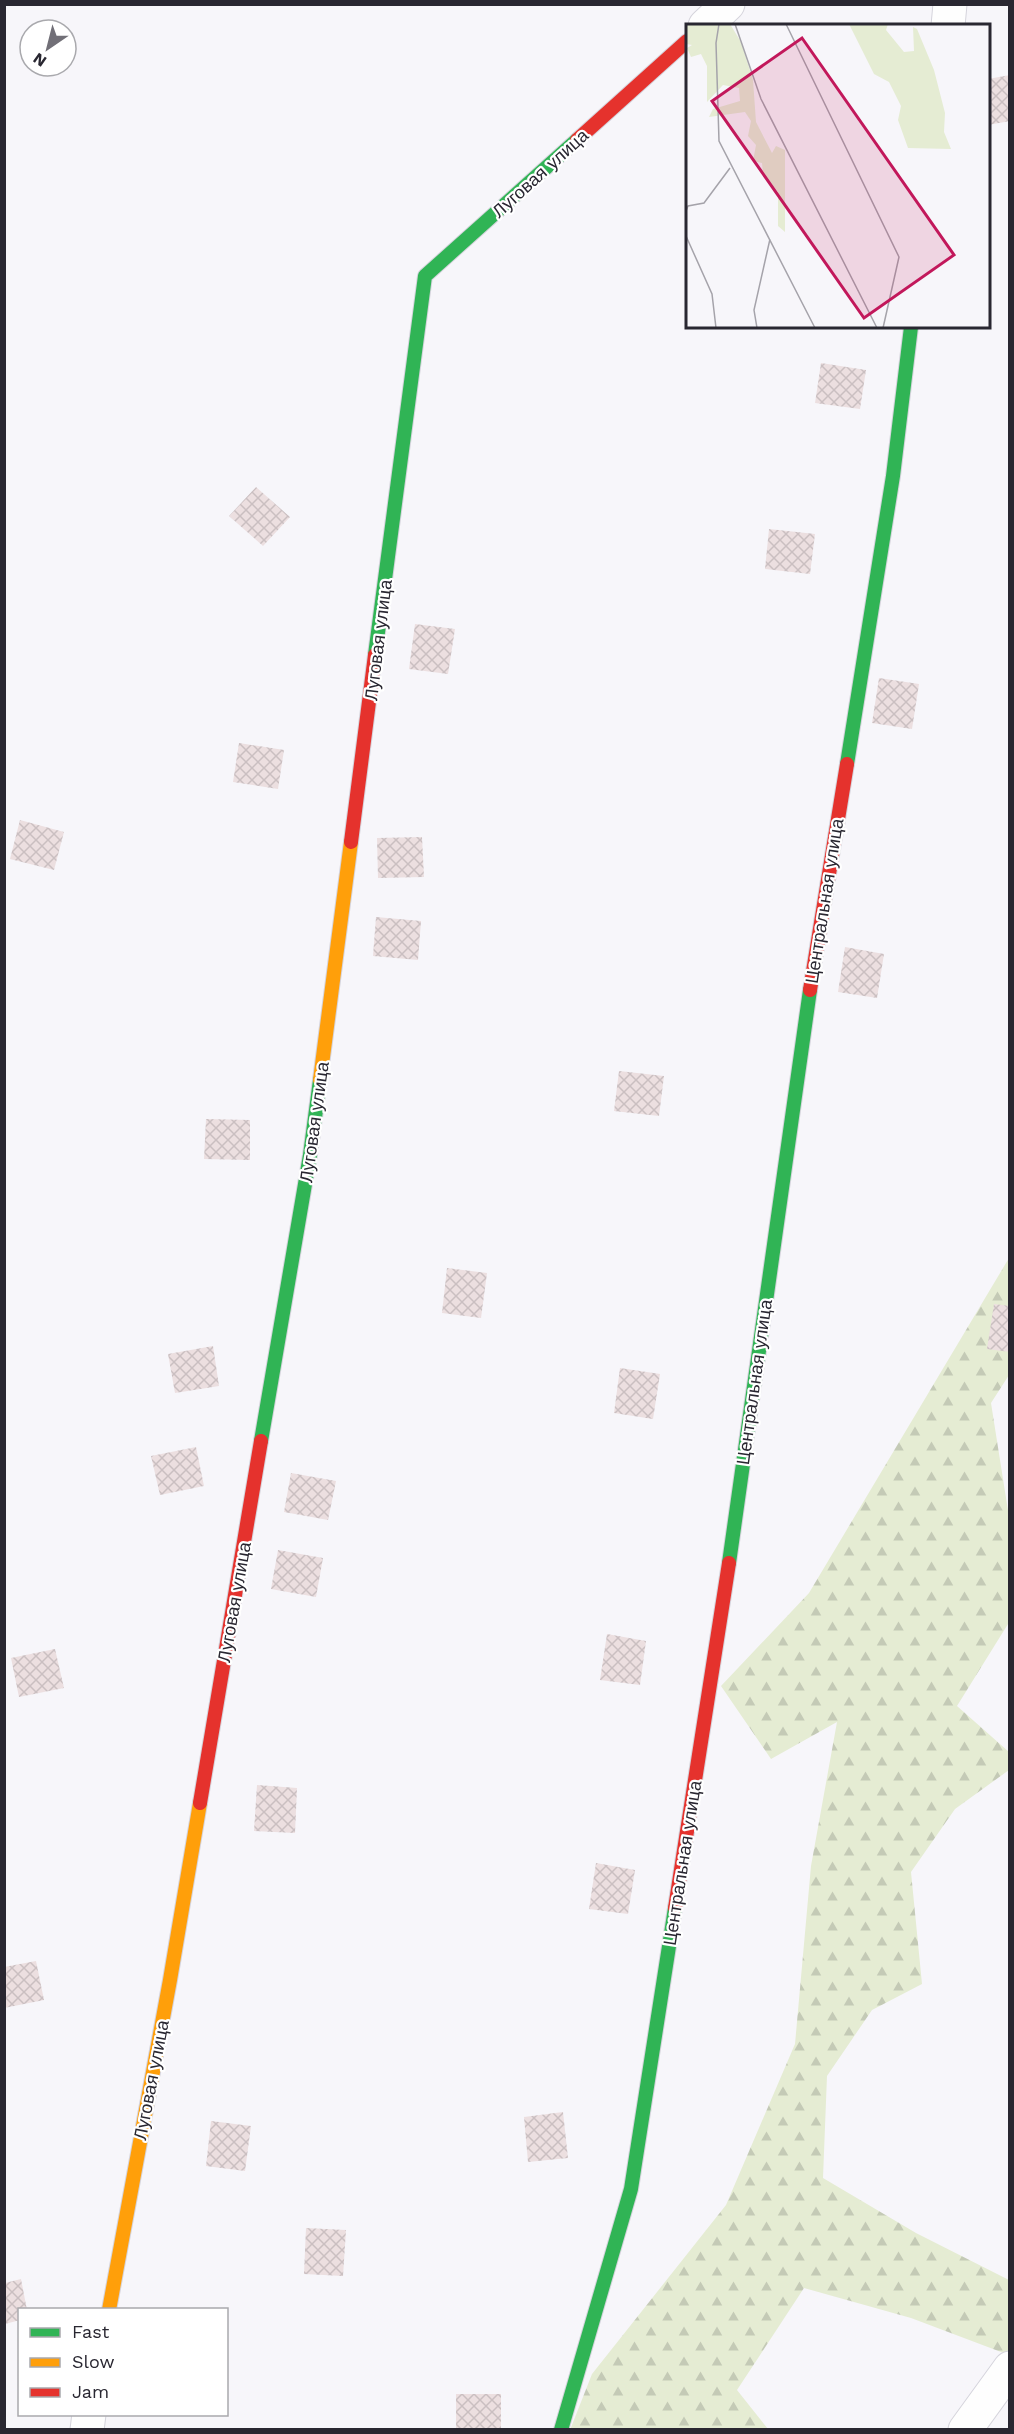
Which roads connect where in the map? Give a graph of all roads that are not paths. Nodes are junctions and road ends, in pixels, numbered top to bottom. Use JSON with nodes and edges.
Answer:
{"nodes":[{"id":1,"x":728,"y":4,"type":"edge"},
{"id":2,"x":950,"y":4,"type":"edge"},
{"id":3,"x":707,"y":24,"type":"edge"},
{"id":4,"x":948,"y":24,"type":"edge"},
{"id":5,"x":686,"y":42,"type":"edge"},
{"id":6,"x":911,"y":328,"type":"edge"},
{"id":7,"x":109,"y":2308,"type":"edge"},
{"id":8,"x":1010,"y":2368,"type":"edge"},
{"id":9,"x":561,"y":2430,"type":"edge"},
{"id":10,"x":965,"y":2430,"type":"edge"}],
"edges":[{"from":1,"to":3,"type":"street"},
{"from":2,"to":4,"type":"street"},
{"from":5,"to":7,"type":"street","name":"Луговая улица"},
{"from":6,"to":9,"type":"street","name":"Центральная улица"},
{"from":8,"to":10,"type":"street"}]}
